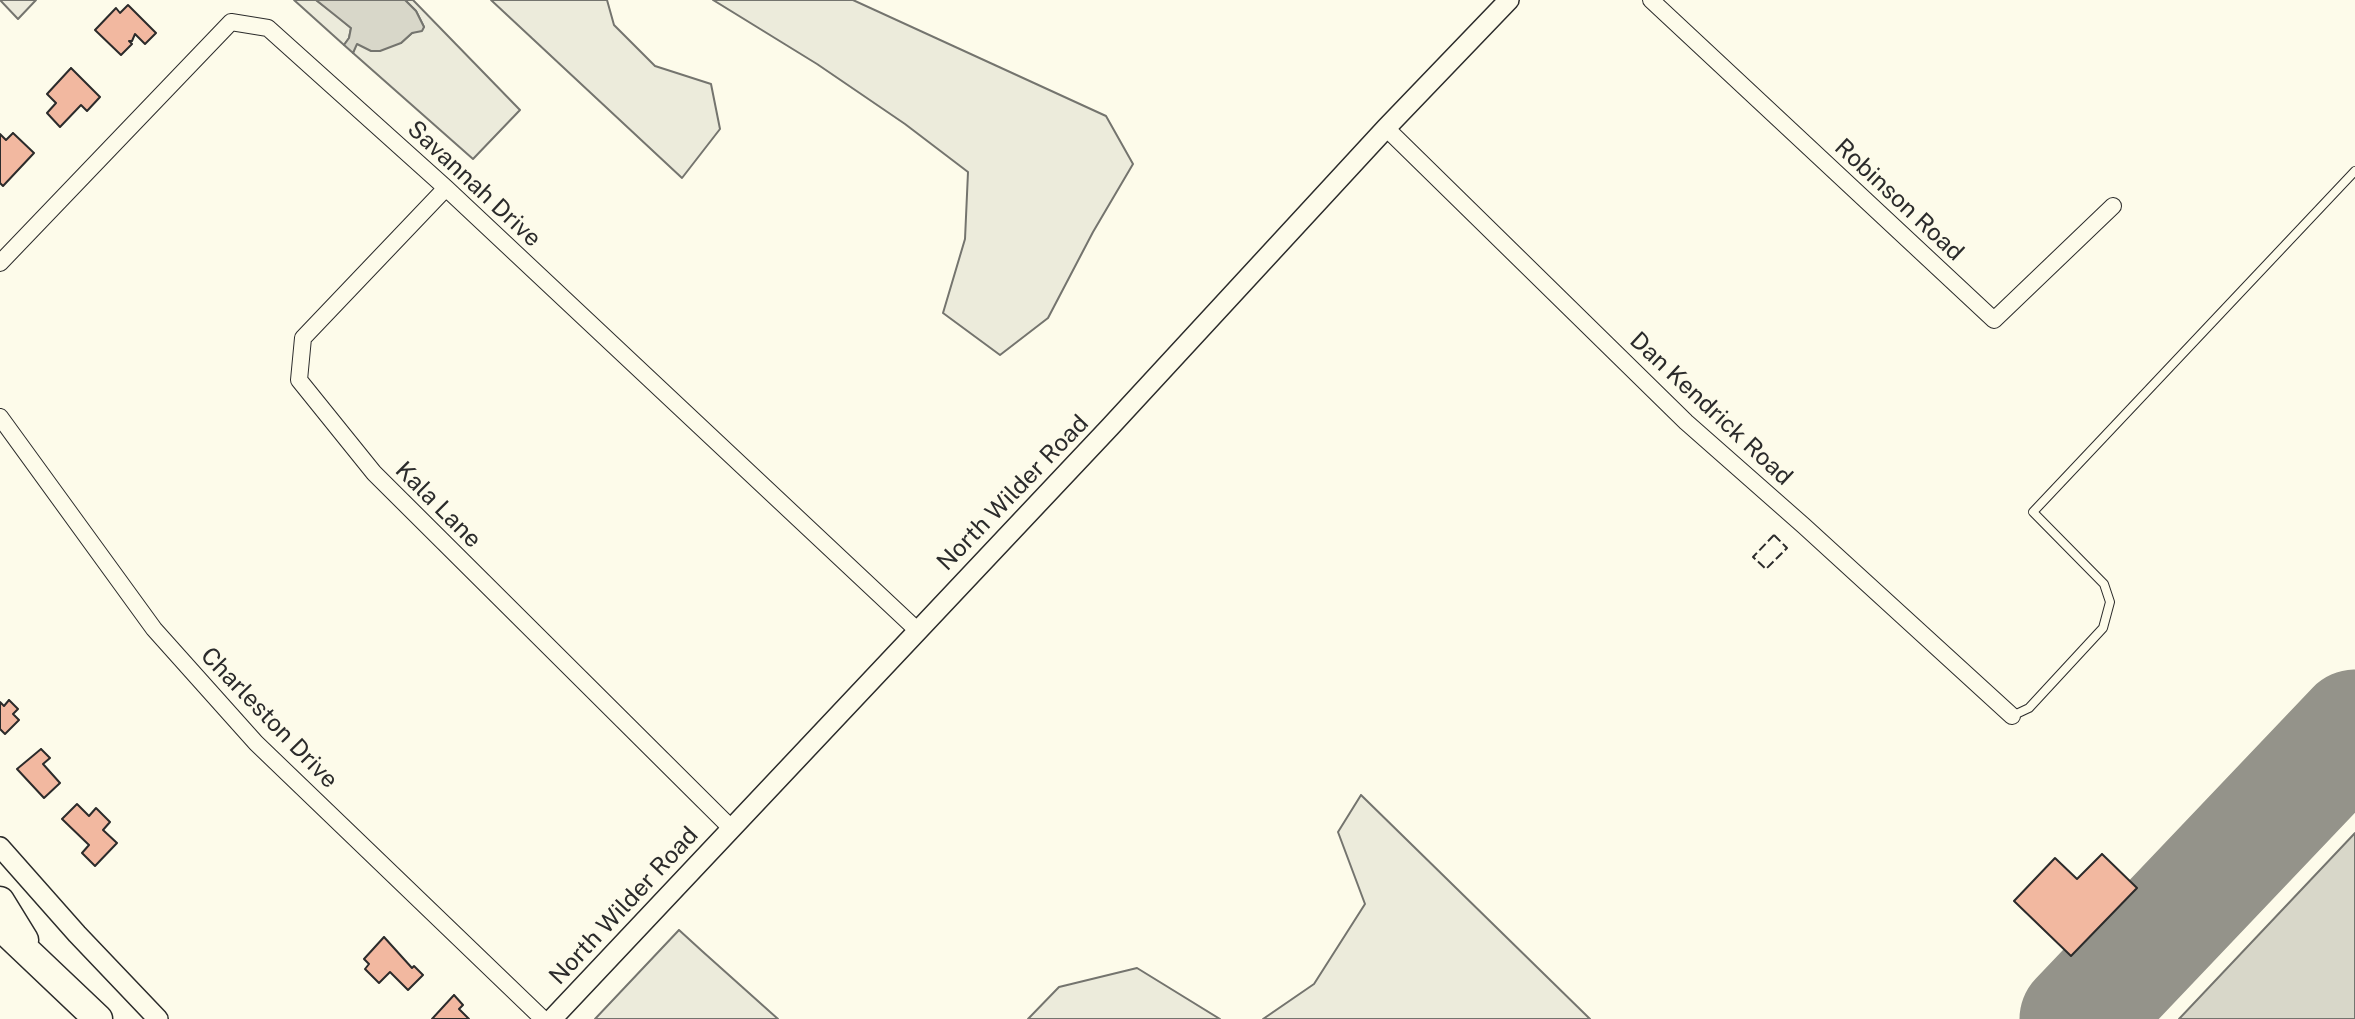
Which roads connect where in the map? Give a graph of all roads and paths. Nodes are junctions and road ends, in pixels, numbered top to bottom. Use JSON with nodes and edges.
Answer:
{"nodes":[{"id":1,"x":1509,"y":0,"type":"edge"},
{"id":2,"x":1651,"y":0,"type":"edge"},
{"id":3,"x":1386,"y":128,"type":"junction"},
{"id":4,"x":2355,"y":172,"type":"edge"},
{"id":5,"x":446,"y":188,"type":"junction"},
{"id":6,"x":2113,"y":206,"type":"dead end"},
{"id":7,"x":0,"y":263,"type":"edge"},
{"id":8,"x":0,"y":417,"type":"edge"},
{"id":9,"x":916,"y":630,"type":"junction"},
{"id":10,"x":2012,"y":716,"type":"joint"},
{"id":11,"x":731,"y":828,"type":"junction"},
{"id":12,"x":0,"y":846,"type":"edge"},
{"id":13,"x":0,"y":901,"type":"edge"},
{"id":14,"x":0,"y":926,"type":"edge"},
{"id":15,"x":36,"y":960,"type":"junction"},
{"id":16,"x":98,"y":1019,"type":"edge"},
{"id":17,"x":158,"y":1019,"type":"edge"},
{"id":18,"x":543,"y":1019,"type":"edge"},
{"id":19,"x":552,"y":1019,"type":"edge"}],
"edges":[{"from":1,"to":3,"type":"street","name":"North Wilder Road"},
{"from":2,"to":6,"type":"street","name":"Robinson Road"},
{"from":3,"to":9,"type":"street","name":"North Wilder Road"},
{"from":3,"to":10,"type":"street","name":"Dan Kendrick Road"},
{"from":4,"to":10,"type":"lane"},
{"from":5,"to":7,"type":"street","name":"Savannah Drive"},
{"from":5,"to":9,"type":"street","name":"Savannah Drive"},
{"from":5,"to":11,"type":"street","name":"Kala Lane"},
{"from":8,"to":18,"type":"street","name":"Charleston Drive"},
{"from":9,"to":11,"type":"street","name":"North Wilder Road"},
{"from":11,"to":19,"type":"street","name":"North Wilder Road"},
{"from":12,"to":17,"type":"street"},
{"from":13,"to":15,"type":"highway"},
{"from":14,"to":15,"type":"highway"},
{"from":15,"to":16,"type":"highway"}]}
